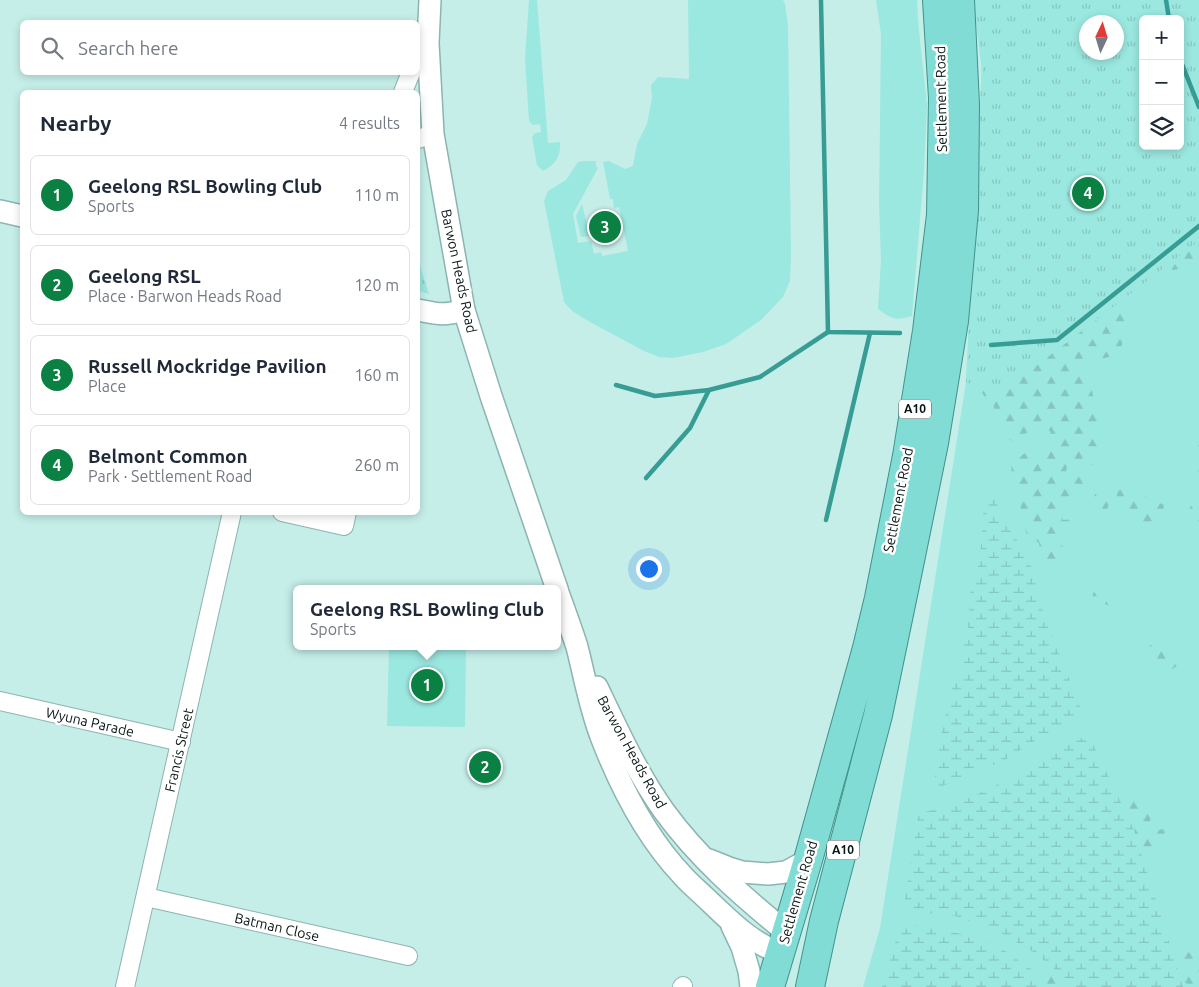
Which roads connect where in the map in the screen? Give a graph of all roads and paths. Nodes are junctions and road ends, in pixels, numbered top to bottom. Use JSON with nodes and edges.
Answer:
{"nodes":[{"id":1,"x":430,"y":0,"type":"edge"},
{"id":2,"x":937,"y":0,"type":"edge"},
{"id":3,"x":960,"y":0,"type":"edge"},
{"id":4,"x":423,"y":52,"type":"edge"},
{"id":5,"x":410,"y":75,"type":"edge"},
{"id":6,"x":404,"y":90,"type":"edge"},
{"id":7,"x":425,"y":136,"type":"edge"},
{"id":8,"x":0,"y":211,"type":"edge"},
{"id":9,"x":20,"y":216,"type":"edge"},
{"id":10,"x":420,"y":310,"type":"edge"},
{"id":11,"x":464,"y":310,"type":"junction"},
{"id":12,"x":231,"y":515,"type":"edge"},
{"id":13,"x":295,"y":515,"type":"edge"},
{"id":14,"x":346,"y":515,"type":"edge"},
{"id":15,"x":556,"y":585,"type":"edge"},
{"id":16,"x":561,"y":601,"type":"edge"},
{"id":17,"x":576,"y":646,"type":"junction"},
{"id":18,"x":0,"y":701,"type":"edge"},
{"id":19,"x":181,"y":742,"type":"junction"},
{"id":20,"x":650,"y":788,"type":"junction"},
{"id":21,"x":628,"y":798,"type":"junction"},
{"id":22,"x":702,"y":857,"type":"junction"},
{"id":23,"x":808,"y":860,"type":"junction"},
{"id":24,"x":146,"y":897,"type":"junction"},
{"id":25,"x":728,"y":919,"type":"junction"},
{"id":26,"x":783,"y":943,"type":"junction"},
{"id":27,"x":408,"y":956,"type":"dead end"},
{"id":28,"x":813,"y":969,"type":"edge"},
{"id":29,"x":125,"y":987,"type":"edge"},
{"id":30,"x":750,"y":987,"type":"edge"},
{"id":31,"x":770,"y":987,"type":"edge"}],
"edges":[{"from":1,"to":4,"type":"street","name":"Barwon Heads Road"},
{"from":2,"to":23,"type":"highway","name":"Settlement Road","number":"A10"},
{"from":3,"to":28,"type":"highway","name":"Settlement Road","number":"A10"},
{"from":4,"to":7,"type":"street","name":"Barwon Heads Road"},
{"from":5,"to":6,"type":"street"},
{"from":7,"to":11,"type":"street","name":"Barwon Heads Road"},
{"from":8,"to":9,"type":"street"},
{"from":10,"to":11,"type":"street"},
{"from":11,"to":15,"type":"street","name":"Barwon Heads Road"},
{"from":12,"to":19,"type":"street","name":"Francis Street"},
{"from":13,"to":14,"type":"street"},
{"from":16,"to":17,"type":"street","name":"Barwon Heads Road"},
{"from":17,"to":20,"type":"street","name":"Barwon Heads Road"},
{"from":17,"to":21,"type":"street","name":"Barwon Heads Road"},
{"from":18,"to":19,"type":"street","name":"Wyuna Parade"},
{"from":19,"to":24,"type":"street","name":"Francis Street"},
{"from":20,"to":21,"type":"street"},
{"from":20,"to":22,"type":"street","name":"Barwon Heads Road"},
{"from":21,"to":25,"type":"street","name":"Barwon Heads Road"},
{"from":22,"to":23,"type":"street"},
{"from":22,"to":26,"type":"street","name":"Barwon Heads Road"},
{"from":23,"to":26,"type":"highway","name":"Settlement Road","number":"A10"},
{"from":24,"to":27,"type":"street","name":"Batman Close"},
{"from":24,"to":29,"type":"street","name":"Francis Street"},
{"from":25,"to":26,"type":"street","name":"Barwon Heads Road"},
{"from":25,"to":30,"type":"street"},
{"from":26,"to":28,"type":"highway"},
{"from":26,"to":31,"type":"highway","name":"Settlement Road","number":"A10"}]}
